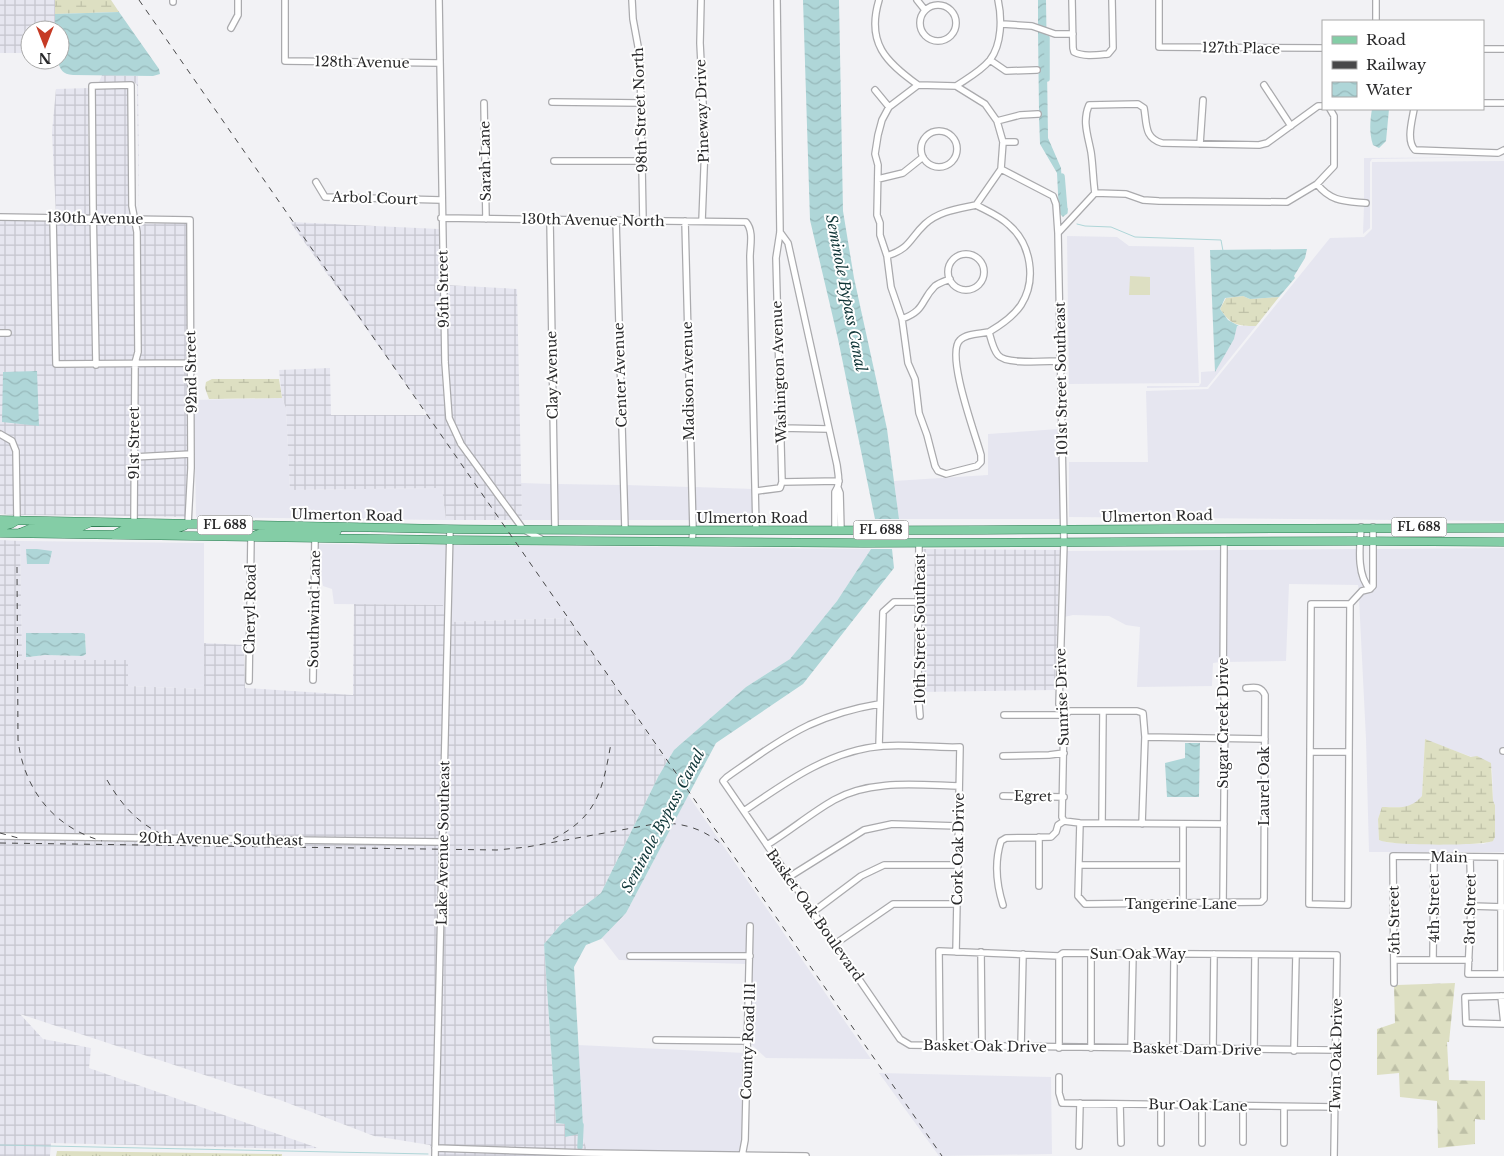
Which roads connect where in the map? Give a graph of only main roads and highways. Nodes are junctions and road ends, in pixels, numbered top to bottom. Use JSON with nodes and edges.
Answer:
{"nodes":[{"id":1,"x":0,"y":520,"type":"edge"},
{"id":2,"x":17,"y":520,"type":"junction"},
{"id":3,"x":90,"y":522,"type":"junction"},
{"id":4,"x":188,"y":524,"type":"junction"},
{"id":5,"x":339,"y":527,"type":"junction"},
{"id":6,"x":0,"y":528,"type":"edge"},
{"id":7,"x":1504,"y":528,"type":"edge"},
{"id":8,"x":0,"y":534,"type":"edge"},
{"id":9,"x":19,"y":534,"type":"junction"},
{"id":10,"x":114,"y":535,"type":"junction"},
{"id":11,"x":251,"y":537,"type":"junction"},
{"id":12,"x":1504,"y":542,"type":"edge"}],
"edges":[{"from":1,"to":2,"type":"main road","name":"Ulmerton Road","number":"FL 688"},
{"from":2,"to":3,"type":"main road","name":"Ulmerton Road","number":"FL 688"},
{"from":2,"to":6,"type":"main road"},
{"from":3,"to":4,"type":"main road","name":"Ulmerton Road","number":"FL 688"},
{"from":3,"to":9,"type":"main road"},
{"from":4,"to":5,"type":"main road","name":"Ulmerton Road","number":"FL 688"},
{"from":4,"to":10,"type":"main road"},
{"from":5,"to":7,"type":"main road","name":"Ulmerton Road","number":"FL 688"},
{"from":5,"to":11,"type":"main road"},
{"from":8,"to":9,"type":"main road","name":"Ulmerton Road","number":"FL 688"},
{"from":9,"to":10,"type":"main road","name":"Ulmerton Road","number":"FL 688"},
{"from":10,"to":11,"type":"main road","name":"Ulmerton Road","number":"FL 688"},
{"from":11,"to":12,"type":"main road","name":"Ulmerton Road","number":"FL 688"}]}
